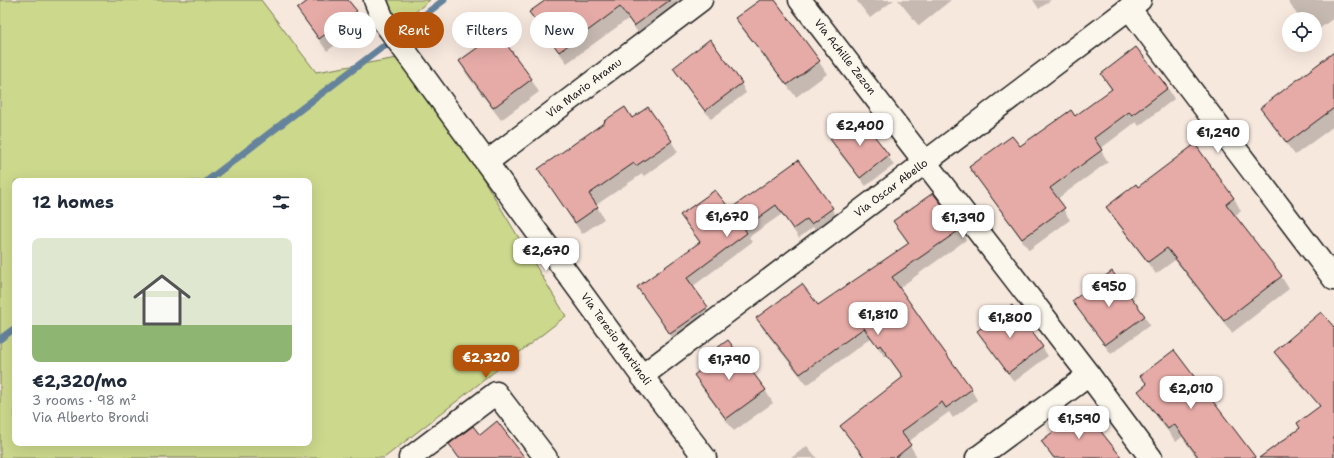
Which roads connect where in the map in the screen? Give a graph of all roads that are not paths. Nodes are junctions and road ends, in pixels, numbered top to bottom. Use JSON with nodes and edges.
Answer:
{"nodes":[{"id":1,"x":375,"y":0,"type":"edge"},
{"id":2,"x":701,"y":0,"type":"edge"},
{"id":3,"x":800,"y":0,"type":"edge"},
{"id":4,"x":1134,"y":4,"type":"edge"},
{"id":5,"x":487,"y":162,"type":"junction"},
{"id":6,"x":925,"y":162,"type":"junction"},
{"id":7,"x":1334,"y":279,"type":"edge"},
{"id":8,"x":1089,"y":375,"type":"junction"},
{"id":9,"x":642,"y":376,"type":"junction"},
{"id":10,"x":410,"y":458,"type":"edge"},
{"id":11,"x":546,"y":458,"type":"edge"},
{"id":12,"x":705,"y":458,"type":"edge"},
{"id":13,"x":977,"y":458,"type":"edge"},
{"id":14,"x":1151,"y":458,"type":"edge"}],
"edges":[{"from":1,"to":5,"type":"street","name":"Via Teresio Martinoli"},
{"from":2,"to":5,"type":"street","name":"Via Mario Aramu"},
{"from":3,"to":6,"type":"street","name":"Via Achille Zezon"},
{"from":4,"to":6,"type":"street","name":"Via Oscar Abello"},
{"from":4,"to":7,"type":"street"},
{"from":5,"to":9,"type":"street","name":"Via Teresio Martinoli"},
{"from":6,"to":8,"type":"street","name":"Via Achille Zezon"},
{"from":6,"to":9,"type":"street","name":"Via Oscar Abello"},
{"from":8,"to":13,"type":"street"},
{"from":8,"to":14,"type":"street","name":"Via Achille Zezon"},
{"from":9,"to":12,"type":"street","name":"Via Teresio Martinoli"},
{"from":10,"to":11,"type":"street"}]}
